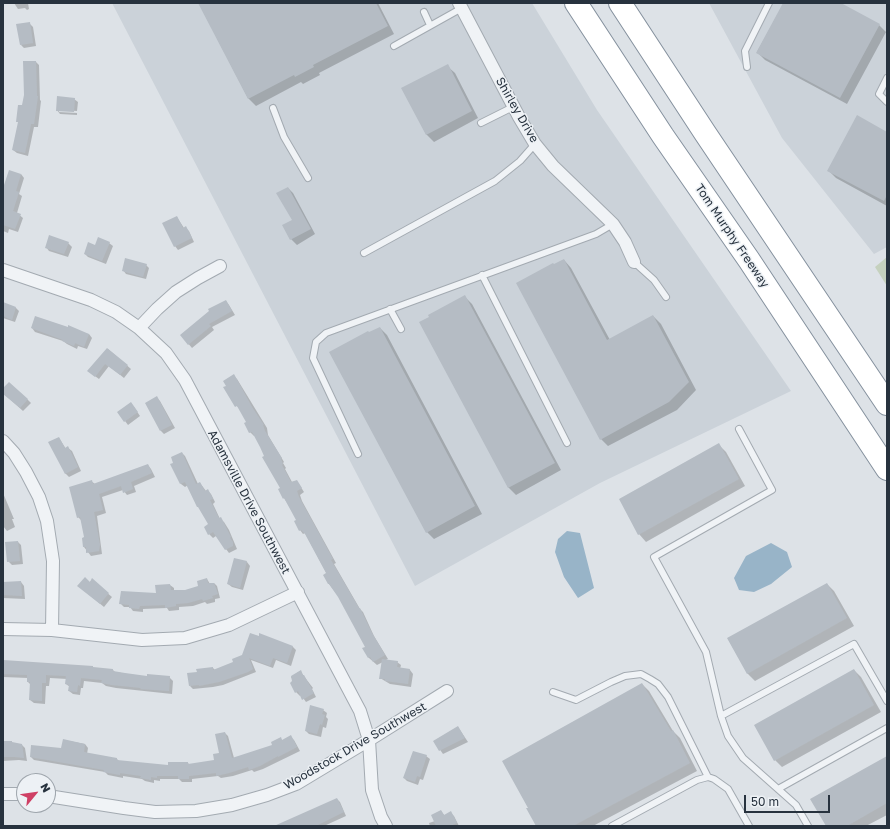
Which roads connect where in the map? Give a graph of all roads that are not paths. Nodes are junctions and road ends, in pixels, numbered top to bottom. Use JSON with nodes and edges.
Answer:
{"nodes":[{"id":1,"x":576,"y":3,"type":"edge"},
{"id":2,"x":620,"y":3,"type":"edge"},
{"id":3,"x":769,"y":3,"type":"edge"},
{"id":4,"x":461,"y":6,"type":"edge"},
{"id":5,"x":424,"y":12,"type":"dead end"},
{"id":6,"x":430,"y":25,"type":"junction"},
{"id":7,"x":394,"y":46,"type":"dead end"},
{"id":8,"x":747,"y":67,"type":"dead end"},
{"id":9,"x":887,"y":78,"type":"edge"},
{"id":10,"x":887,"y":102,"type":"edge"},
{"id":11,"x":513,"y":107,"type":"junction"},
{"id":12,"x":273,"y":108,"type":"dead end"},
{"id":13,"x":481,"y":123,"type":"dead end"},
{"id":14,"x":535,"y":144,"type":"junction"},
{"id":15,"x":308,"y":178,"type":"dead end"},
{"id":16,"x":613,"y":224,"type":"junction"},
{"id":17,"x":364,"y":253,"type":"dead end"},
{"id":18,"x":634,"y":262,"type":"joint"},
{"id":19,"x":220,"y":266,"type":"dead end"},
{"id":20,"x":3,"y":270,"type":"edge"},
{"id":21,"x":482,"y":275,"type":"junction"},
{"id":22,"x":666,"y":297,"type":"dead end"},
{"id":23,"x":390,"y":309,"type":"junction"},
{"id":24,"x":140,"y":328,"type":"junction"},
{"id":25,"x":401,"y":329,"type":"dead end"},
{"id":26,"x":887,"y":404,"type":"edge"},
{"id":27,"x":739,"y":429,"type":"dead end"},
{"id":28,"x":3,"y":440,"type":"edge"},
{"id":29,"x":567,"y":443,"type":"dead end"},
{"id":30,"x":358,"y":454,"type":"dead end"},
{"id":31,"x":887,"y":469,"type":"edge"},
{"id":32,"x":298,"y":592,"type":"junction"},
{"id":33,"x":3,"y":629,"type":"edge"},
{"id":34,"x":52,"y":630,"type":"junction"},
{"id":35,"x":447,"y":691,"type":"dead end"},
{"id":36,"x":553,"y":692,"type":"dead end"},
{"id":37,"x":887,"y":701,"type":"edge"},
{"id":38,"x":721,"y":716,"type":"junction"},
{"id":39,"x":887,"y":728,"type":"edge"},
{"id":40,"x":369,"y":740,"type":"junction"},
{"id":41,"x":708,"y":777,"type":"junction"},
{"id":42,"x":778,"y":789,"type":"junction"},
{"id":43,"x":3,"y":794,"type":"edge"},
{"id":44,"x":16,"y":794,"type":"edge"},
{"id":45,"x":56,"y":797,"type":"edge"},
{"id":46,"x":386,"y":826,"type":"edge"},
{"id":47,"x":612,"y":826,"type":"edge"},
{"id":48,"x":749,"y":826,"type":"edge"},
{"id":49,"x":808,"y":826,"type":"edge"}],
"edges":[{"from":1,"to":31,"type":"highway","name":"Tom Murphy Freeway"},
{"from":2,"to":26,"type":"highway"},
{"from":3,"to":8,"type":"lane"},
{"from":4,"to":6,"type":"lane"},
{"from":4,"to":11,"type":"street","name":"Shirley Drive"},
{"from":5,"to":6,"type":"lane"},
{"from":6,"to":7,"type":"lane"},
{"from":9,"to":10,"type":"lane"},
{"from":11,"to":13,"type":"lane"},
{"from":11,"to":14,"type":"street","name":"Shirley Drive"},
{"from":12,"to":15,"type":"lane"},
{"from":14,"to":16,"type":"street","name":"Shirley Drive"},
{"from":14,"to":17,"type":"lane"},
{"from":16,"to":18,"type":"street","name":"Shirley Drive"},
{"from":16,"to":21,"type":"lane"},
{"from":18,"to":22,"type":"lane"},
{"from":19,"to":24,"type":"street"},
{"from":20,"to":24,"type":"street","name":"Adamsville Drive Southwest"},
{"from":21,"to":23,"type":"lane"},
{"from":21,"to":29,"type":"lane"},
{"from":23,"to":25,"type":"lane"},
{"from":23,"to":30,"type":"lane"},
{"from":24,"to":32,"type":"street","name":"Adamsville Drive Southwest"},
{"from":27,"to":38,"type":"lane"},
{"from":28,"to":34,"type":"street"},
{"from":32,"to":34,"type":"street"},
{"from":32,"to":40,"type":"street","name":"Adamsville Drive Southwest"},
{"from":33,"to":34,"type":"street"},
{"from":35,"to":40,"type":"street","name":"Woodstock Drive Southwest"},
{"from":36,"to":41,"type":"lane"},
{"from":37,"to":38,"type":"lane"},
{"from":38,"to":42,"type":"lane"},
{"from":39,"to":42,"type":"lane"},
{"from":40,"to":45,"type":"street","name":"Woodstock Drive Southwest"},
{"from":40,"to":46,"type":"street","name":"Adamsville Drive Southwest"},
{"from":41,"to":47,"type":"lane"},
{"from":41,"to":48,"type":"lane"},
{"from":42,"to":49,"type":"lane"},
{"from":43,"to":44,"type":"street"}]}
